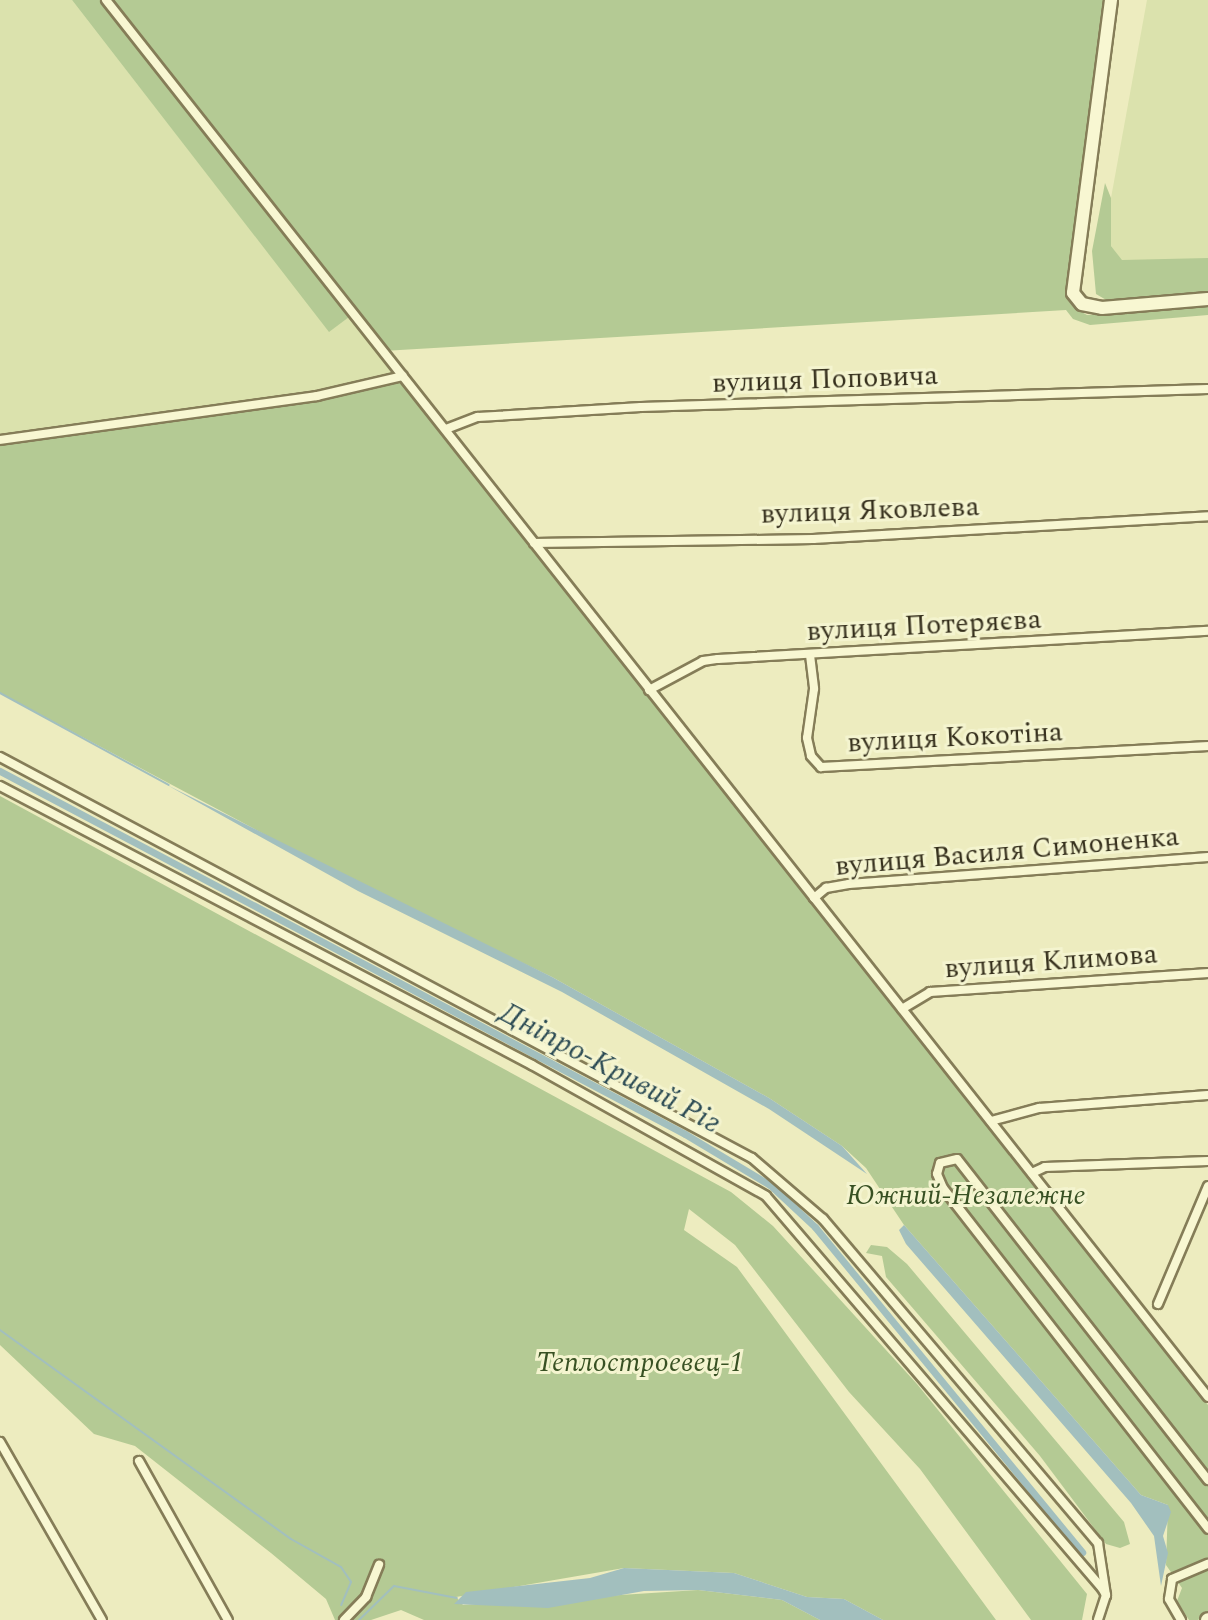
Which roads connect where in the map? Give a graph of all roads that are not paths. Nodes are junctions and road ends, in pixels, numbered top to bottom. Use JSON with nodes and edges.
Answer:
{"nodes":[{"id":1,"x":106,"y":0,"type":"edge"},
{"id":2,"x":1111,"y":0,"type":"edge"},
{"id":3,"x":1208,"y":299,"type":"edge"},
{"id":4,"x":403,"y":376,"type":"junction"},
{"id":5,"x":1208,"y":389,"type":"edge"},
{"id":6,"x":446,"y":429,"type":"junction"},
{"id":7,"x":0,"y":440,"type":"edge"},
{"id":8,"x":1208,"y":516,"type":"edge"},
{"id":9,"x":534,"y":543,"type":"junction"},
{"id":10,"x":1208,"y":631,"type":"edge"},
{"id":11,"x":810,"y":655,"type":"junction"},
{"id":12,"x":649,"y":690,"type":"junction"},
{"id":13,"x":1208,"y":746,"type":"edge"},
{"id":14,"x":0,"y":757,"type":"edge"},
{"id":15,"x":0,"y":786,"type":"edge"},
{"id":16,"x":1208,"y":857,"type":"edge"},
{"id":17,"x":814,"y":898,"type":"junction"},
{"id":18,"x":1208,"y":973,"type":"edge"},
{"id":19,"x":902,"y":1009,"type":"junction"},
{"id":20,"x":1208,"y":1095,"type":"edge"},
{"id":21,"x":991,"y":1121,"type":"junction"},
{"id":22,"x":1208,"y":1161,"type":"edge"},
{"id":23,"x":1032,"y":1173,"type":"junction"},
{"id":24,"x":1208,"y":1186,"type":"edge"},
{"id":25,"x":1158,"y":1304,"type":"dead end"},
{"id":26,"x":1208,"y":1397,"type":"edge"},
{"id":27,"x":0,"y":1442,"type":"edge"},
{"id":28,"x":139,"y":1461,"type":"dead end"},
{"id":29,"x":1208,"y":1480,"type":"edge"},
{"id":30,"x":1208,"y":1529,"type":"edge"},
{"id":31,"x":1208,"y":1564,"type":"edge"},
{"id":32,"x":379,"y":1565,"type":"dead end"},
{"id":33,"x":1106,"y":1595,"type":"junction"},
{"id":34,"x":102,"y":1620,"type":"edge"},
{"id":35,"x":228,"y":1620,"type":"edge"},
{"id":36,"x":344,"y":1620,"type":"edge"},
{"id":37,"x":1098,"y":1620,"type":"edge"},
{"id":38,"x":1181,"y":1620,"type":"edge"}],
"edges":[{"from":1,"to":4,"type":"street"},
{"from":2,"to":3,"type":"street"},
{"from":4,"to":6,"type":"street"},
{"from":4,"to":7,"type":"street"},
{"from":5,"to":6,"type":"street","name":"вулиця Поповича"},
{"from":6,"to":9,"type":"street"},
{"from":8,"to":9,"type":"street","name":"вулиця Яковлева"},
{"from":9,"to":12,"type":"street"},
{"from":10,"to":11,"type":"street","name":"вулиця Потеряєва"},
{"from":11,"to":12,"type":"street","name":"вулиця Потеряєва"},
{"from":11,"to":13,"type":"street","name":"вулиця Кокотіна"},
{"from":12,"to":17,"type":"street"},
{"from":14,"to":33,"type":"street"},
{"from":15,"to":33,"type":"street"},
{"from":16,"to":17,"type":"street","name":"вулиця Василя Симоненка"},
{"from":17,"to":19,"type":"street"},
{"from":18,"to":19,"type":"street","name":"вулиця Климова"},
{"from":19,"to":21,"type":"street"},
{"from":20,"to":21,"type":"street"},
{"from":21,"to":23,"type":"street"},
{"from":22,"to":23,"type":"street"},
{"from":23,"to":26,"type":"street"},
{"from":24,"to":25,"type":"street"},
{"from":27,"to":34,"type":"street"},
{"from":28,"to":35,"type":"street"},
{"from":29,"to":30,"type":"street"},
{"from":31,"to":38,"type":"street"},
{"from":32,"to":36,"type":"street"},
{"from":33,"to":37,"type":"street"}]}
